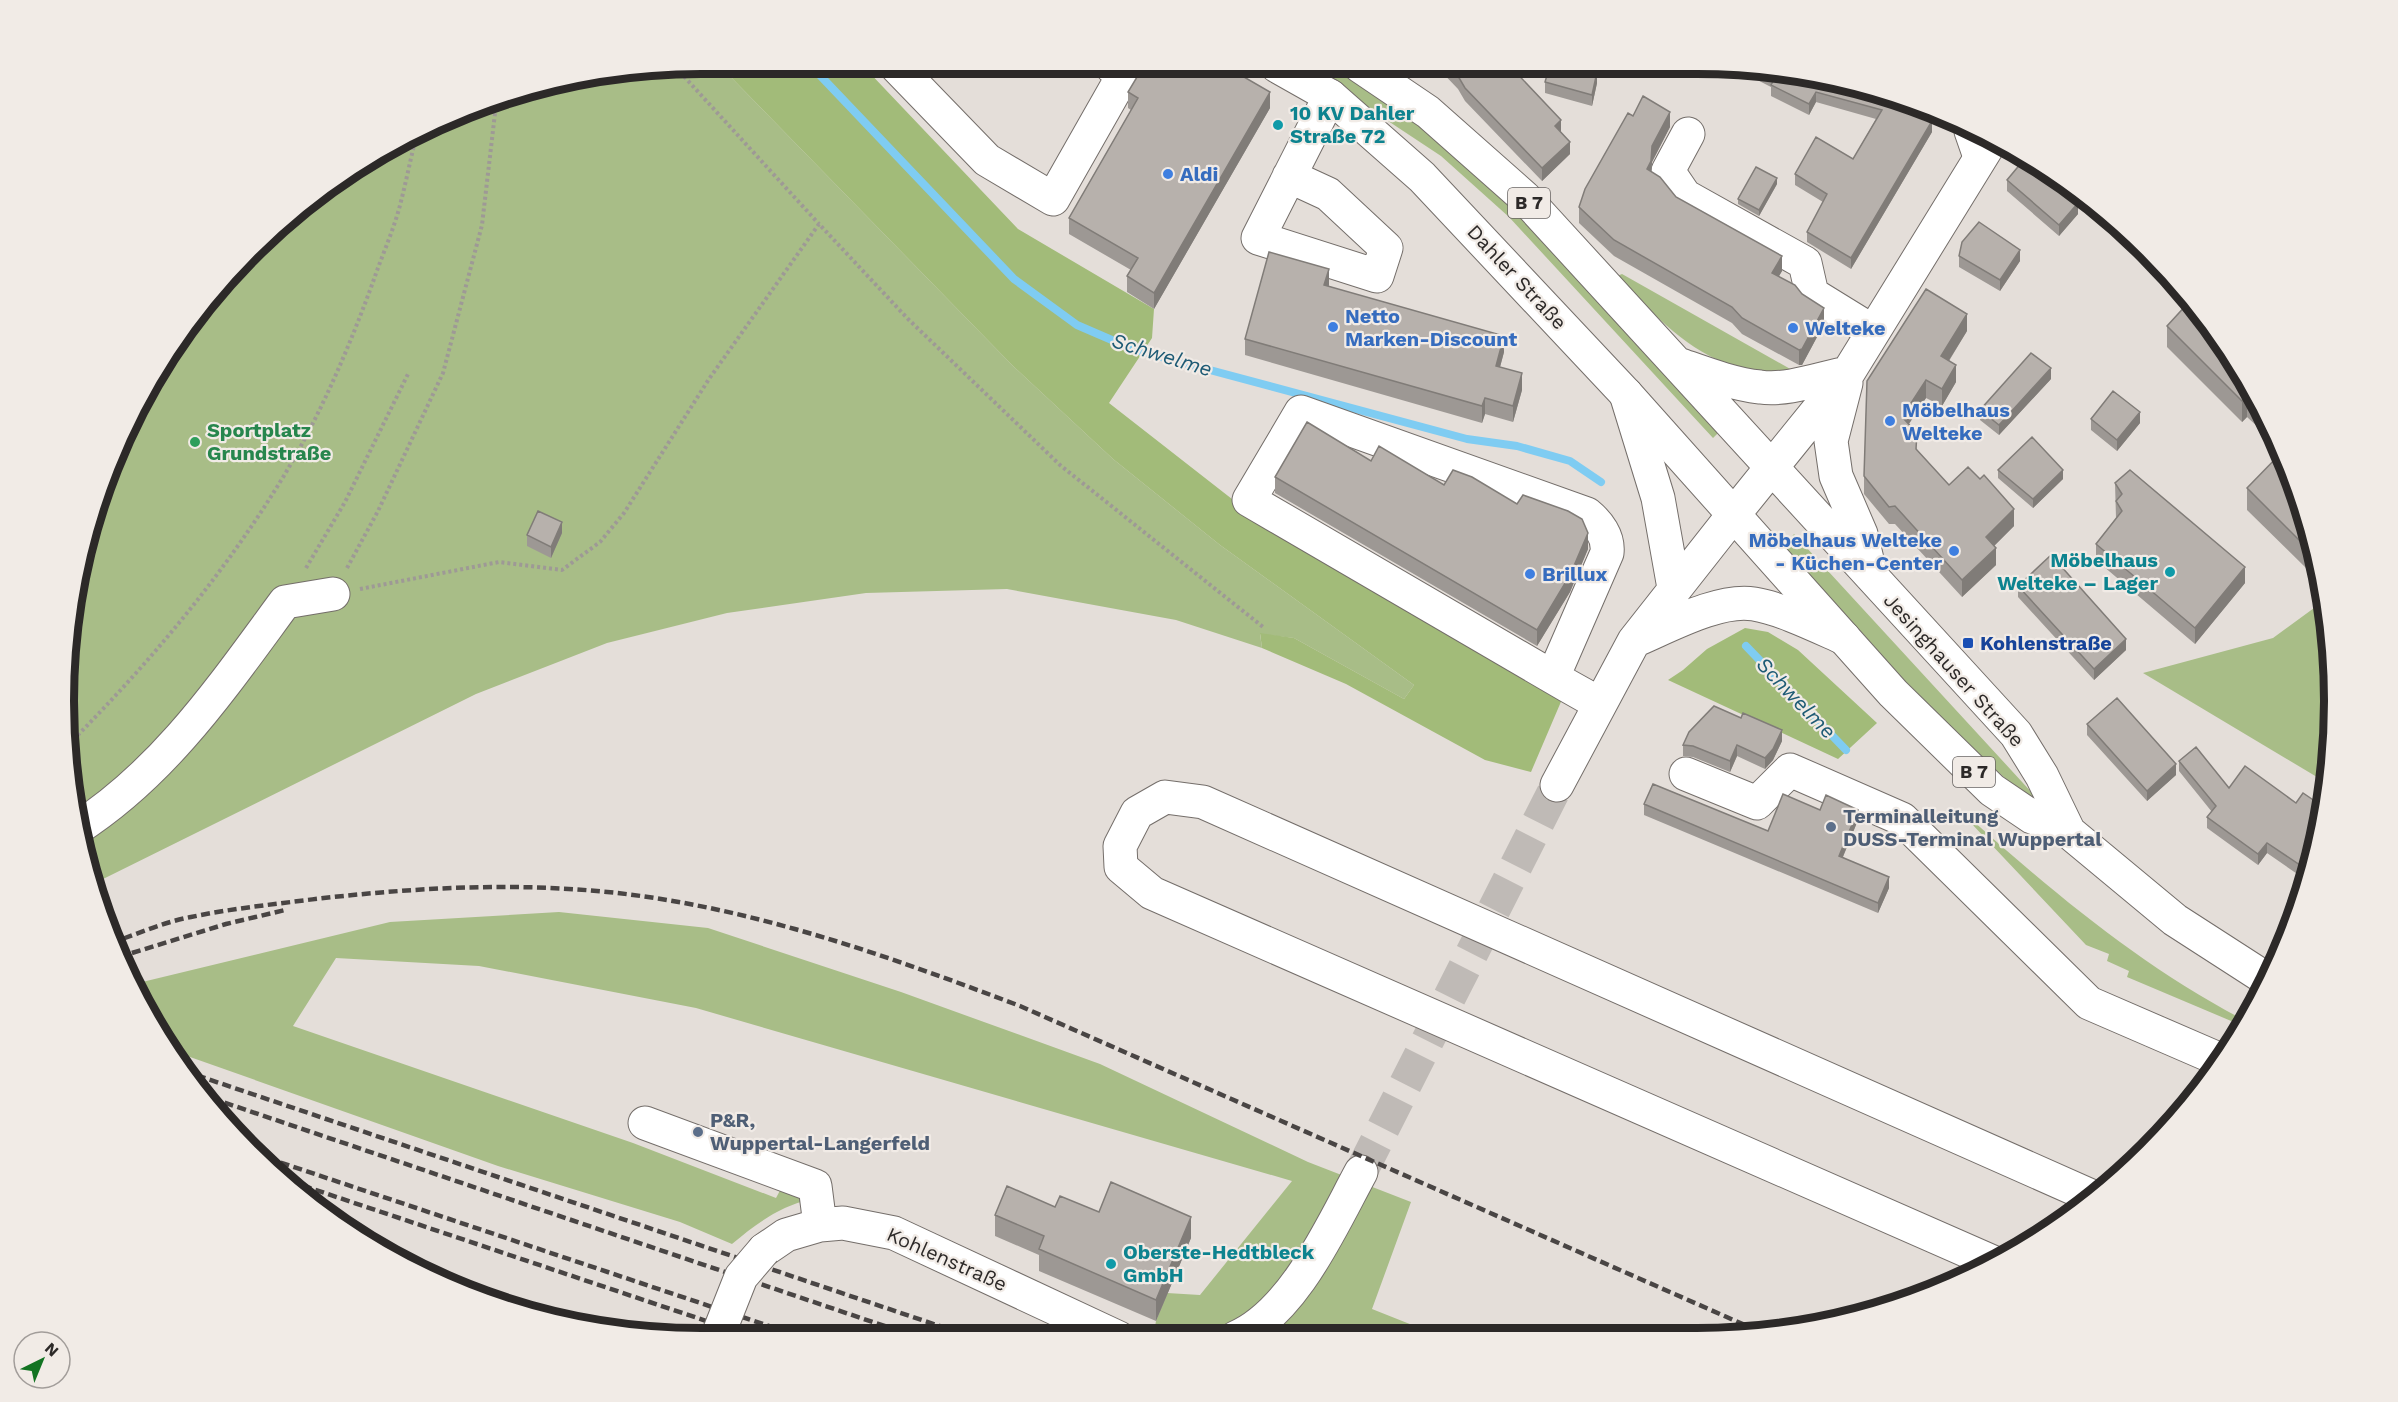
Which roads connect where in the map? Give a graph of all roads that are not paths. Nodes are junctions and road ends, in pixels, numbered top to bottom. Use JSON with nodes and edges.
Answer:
{"nodes":[{"id":1,"x":903,"y":74,"type":"edge"},
{"id":2,"x":1124,"y":74,"type":"edge"},
{"id":3,"x":1291,"y":74,"type":"edge"},
{"id":4,"x":1372,"y":74,"type":"edge"},
{"id":5,"x":1330,"y":96,"type":"junction"},
{"id":6,"x":1688,"y":134,"type":"dead end"},
{"id":7,"x":1981,"y":143,"type":"edge"},
{"id":8,"x":1289,"y":176,"type":"dead end"},
{"id":9,"x":1872,"y":331,"type":"junction"},
{"id":10,"x":1676,"y":363,"type":"junction"},
{"id":11,"x":1848,"y":373,"type":"junction"},
{"id":12,"x":1626,"y":394,"type":"junction"},
{"id":13,"x":1772,"y":467,"type":"junction"},
{"id":14,"x":1734,"y":514,"type":"junction"},
{"id":15,"x":1871,"y":576,"type":"junction"},
{"id":16,"x":1674,"y":588,"type":"junction"},
{"id":17,"x":333,"y":594,"type":"road end"},
{"id":18,"x":1844,"y":638,"type":"junction"},
{"id":19,"x":1634,"y":641,"type":"junction"},
{"id":20,"x":1553,"y":677,"type":"junction"},
{"id":21,"x":1600,"y":704,"type":"junction"},
{"id":22,"x":1686,"y":774,"type":"dead end"},
{"id":23,"x":1557,"y":785,"type":"tunnel mouth"},
{"id":24,"x":86,"y":823,"type":"edge"},
{"id":25,"x":2069,"y":832,"type":"junction"},
{"id":26,"x":2261,"y":976,"type":"edge"},
{"id":27,"x":2214,"y":1057,"type":"edge"},
{"id":28,"x":645,"y":1123,"type":"dead end"},
{"id":29,"x":1361,"y":1172,"type":"tunnel mouth"},
{"id":30,"x":2086,"y":1194,"type":"edge"},
{"id":31,"x":820,"y":1225,"type":"junction"},
{"id":32,"x":1985,"y":1259,"type":"edge"},
{"id":33,"x":720,"y":1328,"type":"edge"},
{"id":34,"x":1098,"y":1328,"type":"edge"},
{"id":35,"x":1252,"y":1328,"type":"edge"}],
"edges":[{"from":1,"to":2,"type":"main road"},
{"from":3,"to":5,"type":"main road","name":"Dahler Straße","number":"B 7"},
{"from":4,"to":10,"type":"main road","number":"B 7"},
{"from":5,"to":8,"type":"main road"},
{"from":5,"to":12,"type":"main road","name":"Dahler Straße","number":"B 7"},
{"from":6,"to":9,"type":"main road"},
{"from":7,"to":9,"type":"main road"},
{"from":9,"to":11,"type":"main road"},
{"from":10,"to":11,"type":"main road"},
{"from":10,"to":13,"type":"main road","number":"B 7"},
{"from":11,"to":13,"type":"main road"},
{"from":11,"to":15,"type":"main road"},
{"from":12,"to":14,"type":"main road","name":"Dahler Straße","number":"B 7"},
{"from":12,"to":16,"type":"main road"},
{"from":13,"to":14,"type":"main road"},
{"from":13,"to":15,"type":"main road","name":"Jesinghauser Straße","number":"B 7"},
{"from":14,"to":16,"type":"main road"},
{"from":14,"to":18,"type":"main road","name":"Jesinghauser Straße","number":"B 7"},
{"from":15,"to":25,"type":"main road","name":"Jesinghauser Straße","number":"B 7"},
{"from":16,"to":19,"type":"main road"},
{"from":17,"to":24,"type":"main road"},
{"from":18,"to":19,"type":"main road"},
{"from":18,"to":25,"type":"main road","name":"Jesinghauser Straße","number":"B 7"},
{"from":19,"to":21,"type":"main road"},
{"from":20,"to":20,"type":"main road"},
{"from":20,"to":21,"type":"main road"},
{"from":21,"to":23,"type":"main road"},
{"from":22,"to":27,"type":"main road"},
{"from":25,"to":26,"type":"main road","name":"Jesinghauser Straße","number":"B 7"},
{"from":28,"to":31,"type":"main road"},
{"from":29,"to":35,"type":"main road"},
{"from":30,"to":32,"type":"main road"},
{"from":31,"to":33,"type":"main road","name":"Kohlenstraße","bridge":true},
{"from":31,"to":34,"type":"main road","name":"Kohlenstraße"}]}
